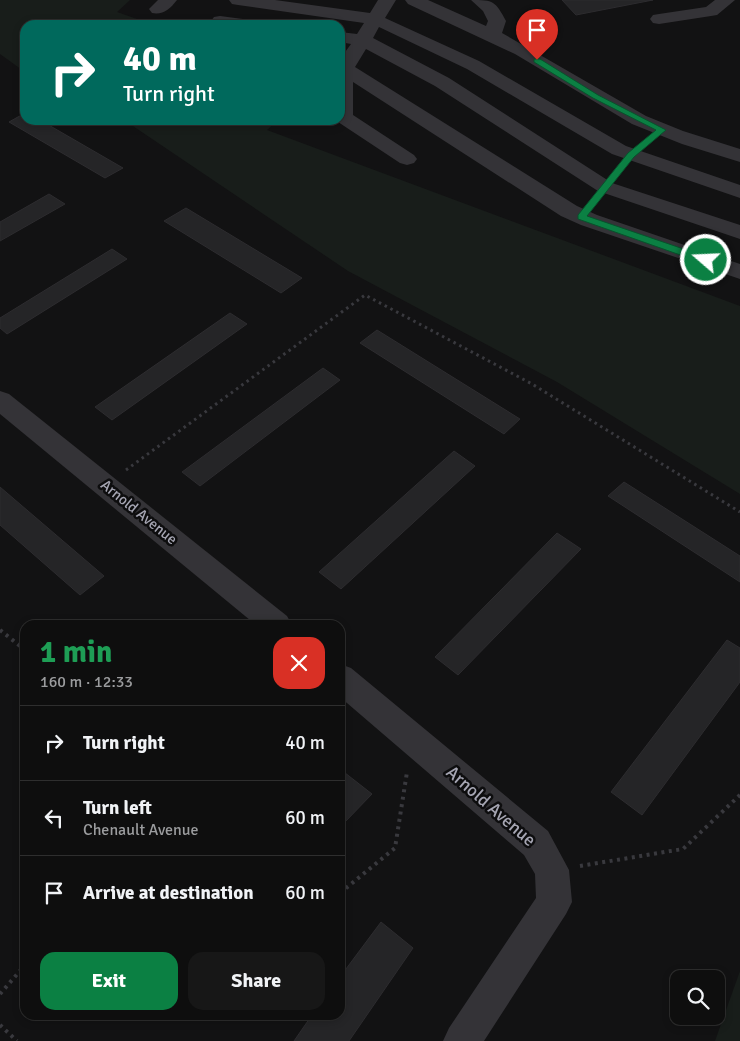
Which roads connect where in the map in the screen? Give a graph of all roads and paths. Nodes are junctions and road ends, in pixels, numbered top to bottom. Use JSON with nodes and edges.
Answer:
{"nodes":[{"id":1,"x":234,"y":0,"type":"edge"},
{"id":2,"x":238,"y":0,"type":"edge"},
{"id":3,"x":387,"y":0,"type":"edge"},
{"id":4,"x":414,"y":0,"type":"edge"},
{"id":5,"x":480,"y":0,"type":"edge"},
{"id":6,"x":726,"y":0,"type":"edge"},
{"id":7,"x":659,"y":19,"type":"dead end"},
{"id":8,"x":221,"y":20,"type":"edge"},
{"id":9,"x":375,"y":20,"type":"junction"},
{"id":10,"x":345,"y":38,"type":"edge"},
{"id":11,"x":363,"y":40,"type":"junction"},
{"id":12,"x":491,"y":50,"type":"junction"},
{"id":13,"x":345,"y":64,"type":"edge"},
{"id":14,"x":345,"y":68,"type":"edge"},
{"id":15,"x":422,"y":93,"type":"junction"},
{"id":16,"x":345,"y":118,"type":"edge"},
{"id":17,"x":662,"y":130,"type":"junction"},
{"id":18,"x":740,"y":156,"type":"edge"},
{"id":19,"x":407,"y":159,"type":"dead end"},
{"id":20,"x":618,"y":171,"type":"junction"},
{"id":21,"x":740,"y":192,"type":"edge"},
{"id":22,"x":582,"y":217,"type":"junction"},
{"id":23,"x":740,"y":232,"type":"edge"},
{"id":24,"x":740,"y":272,"type":"edge"},
{"id":25,"x":0,"y":400,"type":"edge"},
{"id":26,"x":106,"y":485,"type":"junction"},
{"id":27,"x":740,"y":512,"type":"edge"},
{"id":28,"x":271,"y":620,"type":"edge"},
{"id":29,"x":0,"y":630,"type":"edge"},
{"id":30,"x":20,"y":646,"type":"edge"},
{"id":31,"x":345,"y":682,"type":"edge"},
{"id":32,"x":413,"y":739,"type":"junction"},
{"id":33,"x":740,"y":796,"type":"edge"},
{"id":34,"x":552,"y":870,"type":"junction"},
{"id":35,"x":345,"y":889,"type":"edge"},
{"id":36,"x":20,"y":971,"type":"edge"},
{"id":37,"x":0,"y":994,"type":"edge"},
{"id":38,"x":0,"y":1026,"type":"edge"},
{"id":39,"x":17,"y":1041,"type":"edge"},
{"id":40,"x":462,"y":1041,"type":"edge"}],
"edges":[{"from":1,"to":8,"type":"street"},
{"from":2,"to":9,"type":"street"},
{"from":3,"to":9,"type":"street"},
{"from":4,"to":12,"type":"street"},
{"from":5,"to":12,"type":"street"},
{"from":6,"to":7,"type":"street"},
{"from":9,"to":11,"type":"street"},
{"from":9,"to":12,"type":"street"},
{"from":10,"to":11,"type":"street"},
{"from":11,"to":13,"type":"street"},
{"from":11,"to":15,"type":"street"},
{"from":12,"to":15,"type":"street"},
{"from":12,"to":17,"type":"street"},
{"from":12,"to":20,"type":"street"},
{"from":14,"to":15,"type":"street"},
{"from":15,"to":20,"type":"street"},
{"from":15,"to":22,"type":"street"},
{"from":16,"to":19,"type":"street"},
{"from":17,"to":18,"type":"street"},
{"from":17,"to":20,"type":"street"},
{"from":20,"to":21,"type":"street"},
{"from":20,"to":22,"type":"street"},
{"from":20,"to":23,"type":"street"},
{"from":22,"to":24,"type":"street"},
{"from":25,"to":26,"type":"street","name":"Arnold Avenue"},
{"from":26,"to":27,"type":"path"},
{"from":26,"to":28,"type":"street","name":"Arnold Avenue"},
{"from":29,"to":30,"type":"path"},
{"from":31,"to":32,"type":"street","name":"Arnold Avenue"},
{"from":32,"to":34,"type":"street","name":"Arnold Avenue"},
{"from":32,"to":35,"type":"path"},
{"from":33,"to":34,"type":"path"},
{"from":34,"to":40,"type":"street","name":"Arnold Avenue"},
{"from":36,"to":37,"type":"path"},
{"from":38,"to":39,"type":"path"}]}
